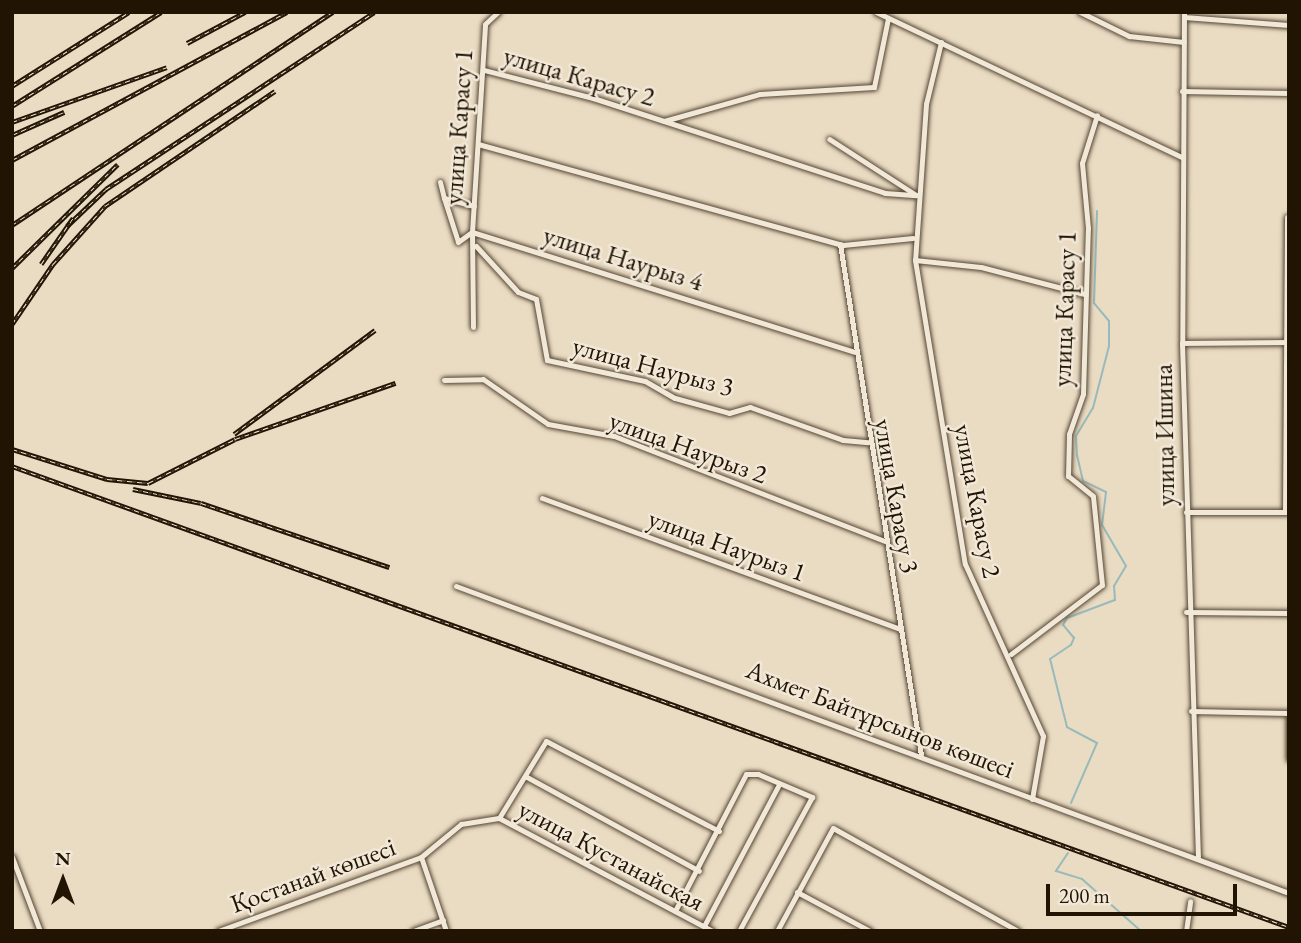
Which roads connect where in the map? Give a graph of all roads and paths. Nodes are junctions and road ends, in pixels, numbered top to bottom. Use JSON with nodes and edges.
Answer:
{"nodes":[{"id":1,"x":498,"y":12,"type":"edge"},
{"id":2,"x":876,"y":12,"type":"edge"},
{"id":3,"x":1080,"y":12,"type":"edge"},
{"id":4,"x":1184,"y":15,"type":"edge"},
{"id":5,"x":888,"y":18,"type":"junction"},
{"id":6,"x":1289,"y":25,"type":"edge"},
{"id":7,"x":941,"y":42,"type":"junction"},
{"id":8,"x":1184,"y":43,"type":"junction"},
{"id":9,"x":484,"y":71,"type":"junction"},
{"id":10,"x":1182,"y":91,"type":"junction"},
{"id":11,"x":1289,"y":93,"type":"edge"},
{"id":12,"x":1097,"y":115,"type":"junction"},
{"id":13,"x":664,"y":121,"type":"junction"},
{"id":14,"x":830,"y":139,"type":"dead end"},
{"id":15,"x":478,"y":144,"type":"junction"},
{"id":16,"x":1183,"y":158,"type":"junction"},
{"id":17,"x":440,"y":182,"type":"dead end"},
{"id":18,"x":916,"y":195,"type":"junction"},
{"id":19,"x":444,"y":198,"type":"junction"},
{"id":20,"x":474,"y":206,"type":"junction"},
{"id":21,"x":1287,"y":216,"type":"dead end"},
{"id":22,"x":472,"y":232,"type":"junction"},
{"id":23,"x":913,"y":238,"type":"junction"},
{"id":24,"x":840,"y":244,"type":"junction"},
{"id":25,"x":476,"y":246,"type":"junction"},
{"id":26,"x":915,"y":260,"type":"junction"},
{"id":27,"x":1085,"y":294,"type":"junction"},
{"id":28,"x":473,"y":327,"type":"dead end"},
{"id":29,"x":1287,"y":342,"type":"edge"},
{"id":30,"x":1182,"y":343,"type":"junction"},
{"id":31,"x":854,"y":352,"type":"junction"},
{"id":32,"x":444,"y":380,"type":"dead end"},
{"id":33,"x":868,"y":442,"type":"junction"},
{"id":34,"x":542,"y":498,"type":"dead end"},
{"id":35,"x":1186,"y":512,"type":"junction"},
{"id":36,"x":1287,"y":512,"type":"edge"},
{"id":37,"x":885,"y":541,"type":"junction"},
{"id":38,"x":456,"y":586,"type":"dead end"},
{"id":39,"x":1186,"y":612,"type":"junction"},
{"id":40,"x":1289,"y":613,"type":"edge"},
{"id":41,"x":900,"y":629,"type":"junction"},
{"id":42,"x":1011,"y":654,"type":"junction"},
{"id":43,"x":1191,"y":711,"type":"junction"},
{"id":44,"x":1289,"y":714,"type":"edge"},
{"id":45,"x":921,"y":755,"type":"junction"},
{"id":46,"x":1289,"y":759,"type":"edge"},
{"id":47,"x":525,"y":776,"type":"junction"},
{"id":48,"x":778,"y":786,"type":"junction"},
{"id":49,"x":1032,"y":799,"type":"junction"},
{"id":50,"x":499,"y":818,"type":"junction"},
{"id":51,"x":719,"y":831,"type":"junction"},
{"id":52,"x":12,"y":857,"type":"edge"},
{"id":53,"x":421,"y":857,"type":"junction"},
{"id":54,"x":1198,"y":857,"type":"junction"},
{"id":55,"x":699,"y":871,"type":"junction"},
{"id":56,"x":797,"y":892,"type":"junction"},
{"id":57,"x":1289,"y":893,"type":"edge"},
{"id":58,"x":1190,"y":901,"type":"dead end"},
{"id":59,"x":675,"y":911,"type":"junction"},
{"id":60,"x":443,"y":920,"type":"junction"},
{"id":61,"x":704,"y":926,"type":"junction"},
{"id":62,"x":40,"y":931,"type":"edge"},
{"id":63,"x":218,"y":931,"type":"edge"},
{"id":64,"x":413,"y":931,"type":"edge"},
{"id":65,"x":446,"y":931,"type":"edge"},
{"id":66,"x":712,"y":931,"type":"edge"},
{"id":67,"x":739,"y":931,"type":"edge"},
{"id":68,"x":777,"y":931,"type":"edge"},
{"id":69,"x":870,"y":931,"type":"edge"},
{"id":70,"x":1018,"y":931,"type":"edge"},
{"id":71,"x":1186,"y":931,"type":"edge"}],
"edges":[{"from":1,"to":9,"type":"street","name":"улица Карасу 1"},
{"from":2,"to":5,"type":"street"},
{"from":3,"to":8,"type":"street"},
{"from":4,"to":6,"type":"street"},
{"from":4,"to":8,"type":"street","name":"улица Ишина"},
{"from":5,"to":7,"type":"street"},
{"from":5,"to":13,"type":"street","name":"улица Карасу 2"},
{"from":7,"to":12,"type":"street"},
{"from":7,"to":18,"type":"street","name":"улица Карасу 2"},
{"from":8,"to":10,"type":"street","name":"улица Ишина"},
{"from":9,"to":13,"type":"street","name":"улица Карасу 2"},
{"from":9,"to":15,"type":"street","name":"улица Карасу 1"},
{"from":10,"to":11,"type":"street"},
{"from":10,"to":16,"type":"street","name":"улица Ишина"},
{"from":12,"to":16,"type":"street"},
{"from":12,"to":27,"type":"street","name":"улица Карасу 1"},
{"from":13,"to":18,"type":"street","name":"улица Карасу 2"},
{"from":14,"to":18,"type":"street"},
{"from":15,"to":20,"type":"street","name":"улица Карасу 1"},
{"from":15,"to":24,"type":"street"},
{"from":16,"to":30,"type":"street","name":"улица Ишина"},
{"from":17,"to":19,"type":"street"},
{"from":18,"to":23,"type":"street","name":"улица Карасу 2"},
{"from":19,"to":20,"type":"street"},
{"from":19,"to":22,"type":"street","name":"улица Карасу 1"},
{"from":20,"to":22,"type":"street","name":"улица Карасу 1"},
{"from":21,"to":29,"type":"street"},
{"from":22,"to":25,"type":"street"},
{"from":22,"to":31,"type":"street","name":"улица Наурыз 4"},
{"from":23,"to":24,"type":"street"},
{"from":23,"to":26,"type":"street","name":"улица Карасу 2"},
{"from":24,"to":31,"type":"street","name":"улица Карасу 3"},
{"from":25,"to":28,"type":"street"},
{"from":25,"to":33,"type":"street","name":"улица Наурыз 3"},
{"from":26,"to":27,"type":"street"},
{"from":26,"to":42,"type":"street","name":"улица Карасу 2"},
{"from":27,"to":42,"type":"street","name":"улица Карасу 1"},
{"from":29,"to":30,"type":"street"},
{"from":29,"to":36,"type":"street"},
{"from":30,"to":35,"type":"street","name":"улица Ишина"},
{"from":31,"to":33,"type":"street","name":"улица Карасу 3"},
{"from":32,"to":37,"type":"street","name":"улица Наурыз 2"},
{"from":33,"to":37,"type":"street","name":"улица Карасу 3"},
{"from":34,"to":41,"type":"street","name":"улица Наурыз 1"},
{"from":35,"to":36,"type":"street"},
{"from":35,"to":39,"type":"street","name":"улица Ишина"},
{"from":37,"to":41,"type":"street","name":"улица Карасу 3"},
{"from":38,"to":45,"type":"street","name":"Ахмет Байтұрсынов көшесі"},
{"from":39,"to":40,"type":"street"},
{"from":39,"to":43,"type":"street","name":"улица Ишина"},
{"from":41,"to":45,"type":"street","name":"улица Карасу 3"},
{"from":42,"to":49,"type":"street","name":"улица Карасу 2"},
{"from":43,"to":44,"type":"street"},
{"from":43,"to":54,"type":"street","name":"улица Ишина"},
{"from":44,"to":46,"type":"street"},
{"from":45,"to":49,"type":"street","name":"Ахмет Байтұрсынов көшесі"},
{"from":47,"to":50,"type":"street"},
{"from":47,"to":51,"type":"street"},
{"from":47,"to":55,"type":"street"},
{"from":48,"to":51,"type":"street"},
{"from":48,"to":61,"type":"street"},
{"from":48,"to":67,"type":"street"},
{"from":49,"to":54,"type":"street","name":"Ахмет Байтұрсынов көшесі"},
{"from":50,"to":53,"type":"street","name":"улица Кустанайская"},
{"from":50,"to":59,"type":"street","name":"улица Кустанайская"},
{"from":51,"to":55,"type":"street"},
{"from":52,"to":62,"type":"street"},
{"from":53,"to":60,"type":"street"},
{"from":53,"to":63,"type":"street","name":"Қостанай көшесі"},
{"from":54,"to":57,"type":"street","name":"Ахмет Байтұрсынов көшесі"},
{"from":55,"to":59,"type":"street"},
{"from":56,"to":68,"type":"street"},
{"from":56,"to":69,"type":"street"},
{"from":56,"to":70,"type":"street"},
{"from":58,"to":71,"type":"street"},
{"from":59,"to":61,"type":"street","name":"улица Кустанайская"},
{"from":60,"to":64,"type":"street"},
{"from":60,"to":65,"type":"street"},
{"from":61,"to":66,"type":"street","name":"улица Кустанайская"}]}
